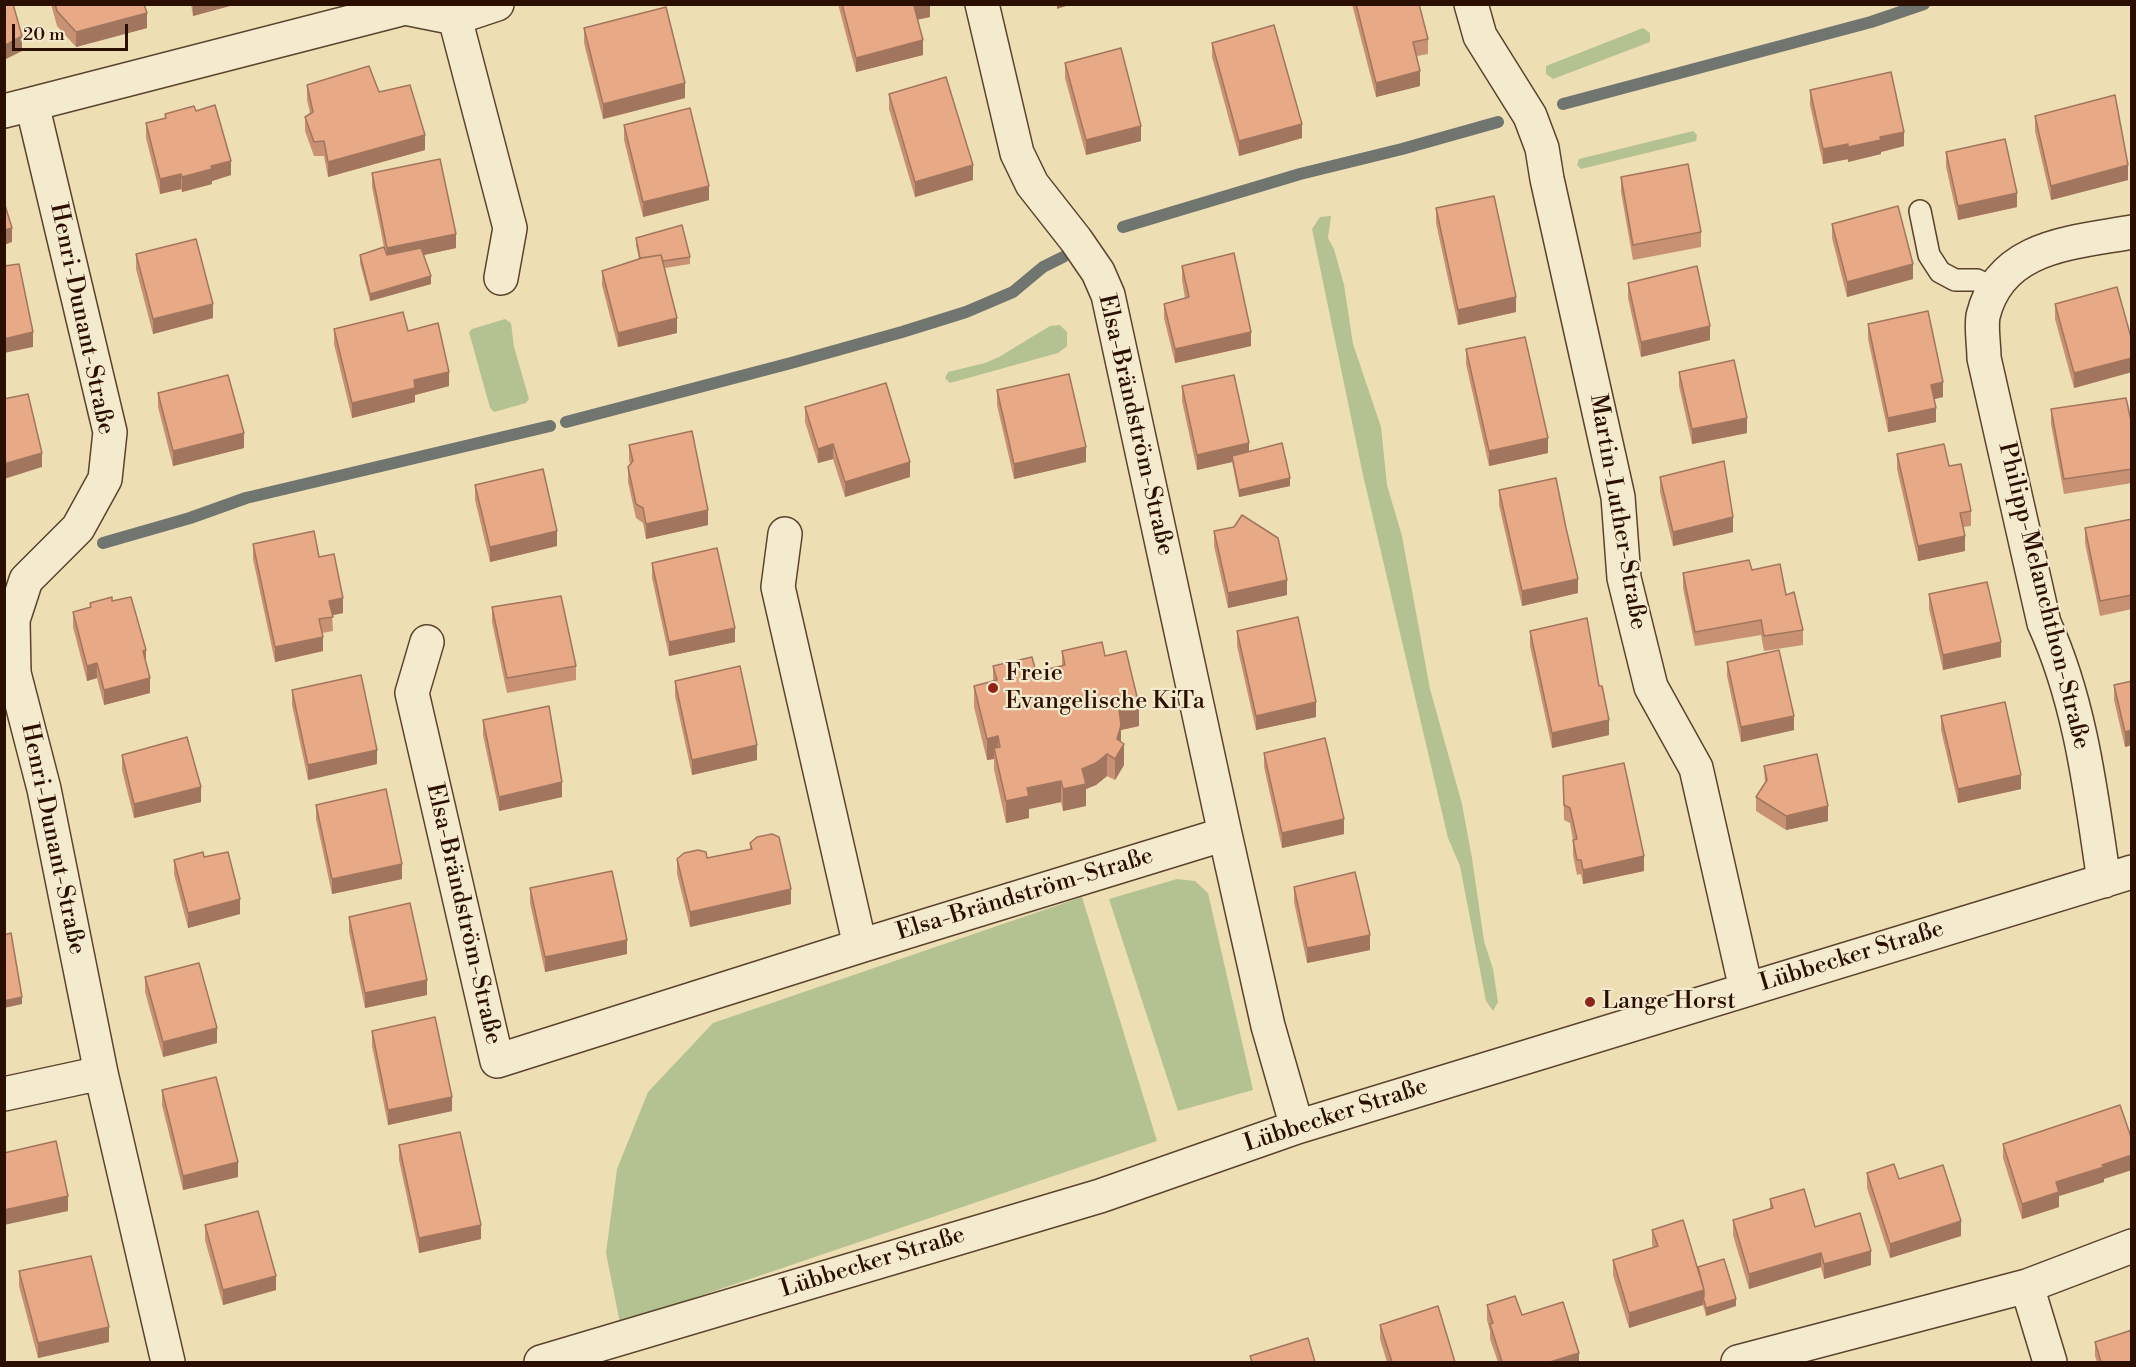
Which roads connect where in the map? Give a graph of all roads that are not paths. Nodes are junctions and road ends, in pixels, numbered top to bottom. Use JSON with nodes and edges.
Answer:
{"nodes":[{"id":1,"x":496,"y":4,"type":"edge"},
{"id":2,"x":982,"y":4,"type":"edge"},
{"id":3,"x":1471,"y":4,"type":"edge"},
{"id":4,"x":455,"y":18,"type":"junction"},
{"id":5,"x":18,"y":108,"type":"edge"},
{"id":6,"x":1920,"y":211,"type":"dead end"},
{"id":7,"x":2132,"y":232,"type":"edge"},
{"id":8,"x":501,"y":278,"type":"dead end"},
{"id":9,"x":1994,"y":288,"type":"junction"},
{"id":10,"x":785,"y":534,"type":"dead end"},
{"id":11,"x":427,"y":642,"type":"dead end"},
{"id":12,"x":1225,"y":834,"type":"junction"},
{"id":13,"x":2118,"y":877,"type":"edge"},
{"id":14,"x":860,"y":946,"type":"junction"},
{"id":15,"x":1746,"y":988,"type":"junction"},
{"id":16,"x":101,"y":1073,"type":"junction"},
{"id":17,"x":4,"y":1094,"type":"edge"},
{"id":18,"x":1297,"y":1127,"type":"junction"},
{"id":19,"x":2132,"y":1246,"type":"edge"},
{"id":20,"x":2027,"y":1286,"type":"junction"},
{"id":21,"x":168,"y":1362,"type":"edge"},
{"id":22,"x":541,"y":1362,"type":"edge"},
{"id":23,"x":1738,"y":1362,"type":"edge"},
{"id":24,"x":2050,"y":1362,"type":"edge"}],
"edges":[{"from":1,"to":4,"type":"street"},
{"from":2,"to":12,"type":"street","name":"Elsa-Brändström-Straße"},
{"from":3,"to":15,"type":"street","name":"Martin-Luther-Straße"},
{"from":4,"to":5,"type":"street","name":"Henri-Dunant-Straße"},
{"from":4,"to":8,"type":"street"},
{"from":5,"to":16,"type":"street","name":"Henri-Dunant-Straße"},
{"from":6,"to":9,"type":"lane"},
{"from":7,"to":9,"type":"street","name":"Philipp-Melanchthon-Straße"},
{"from":9,"to":13,"type":"street","name":"Philipp-Melanchthon-Straße"},
{"from":10,"to":14,"type":"street"},
{"from":11,"to":14,"type":"street","name":"Elsa-Brändström-Straße"},
{"from":12,"to":14,"type":"street","name":"Elsa-Brändström-Straße"},
{"from":12,"to":18,"type":"street","name":"Elsa-Brändström-Straße"},
{"from":13,"to":15,"type":"street","name":"Lübbecker Straße"},
{"from":15,"to":18,"type":"street","name":"Lübbecker Straße"},
{"from":16,"to":17,"type":"street"},
{"from":16,"to":21,"type":"street","name":"Henri-Dunant-Straße"},
{"from":18,"to":22,"type":"street","name":"Lübbecker Straße"},
{"from":19,"to":20,"type":"street"},
{"from":20,"to":23,"type":"street"},
{"from":20,"to":24,"type":"street"}]}
